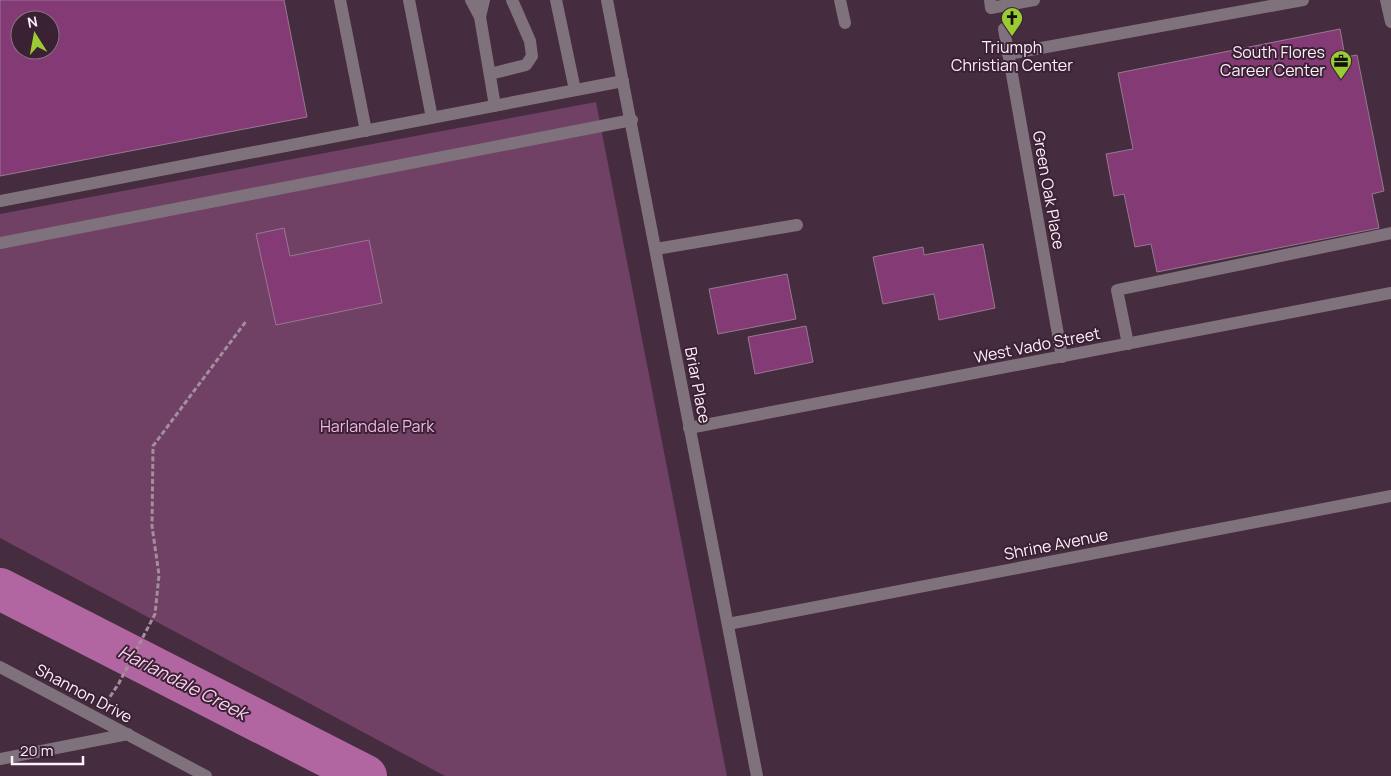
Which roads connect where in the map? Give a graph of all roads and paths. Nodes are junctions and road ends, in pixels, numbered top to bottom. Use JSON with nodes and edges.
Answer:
{"nodes":[{"id":1,"x":340,"y":0,"type":"edge"},
{"id":2,"x":409,"y":0,"type":"edge"},
{"id":3,"x":471,"y":0,"type":"edge"},
{"id":4,"x":484,"y":0,"type":"edge"},
{"id":5,"x":512,"y":0,"type":"edge"},
{"id":6,"x":556,"y":0,"type":"edge"},
{"id":7,"x":607,"y":0,"type":"edge"},
{"id":8,"x":840,"y":0,"type":"edge"},
{"id":9,"x":990,"y":0,"type":"edge"},
{"id":10,"x":1034,"y":0,"type":"edge"},
{"id":11,"x":1303,"y":0,"type":"edge"},
{"id":12,"x":1386,"y":0,"type":"edge"},
{"id":13,"x":480,"y":17,"type":"junction"},
{"id":14,"x":1391,"y":22,"type":"edge"},
{"id":15,"x":845,"y":23,"type":"dead end"},
{"id":16,"x":1004,"y":29,"type":"dead end"},
{"id":17,"x":1008,"y":54,"type":"junction"},
{"id":18,"x":490,"y":74,"type":"junction"},
{"id":19,"x":623,"y":81,"type":"junction"},
{"id":20,"x":575,"y":90,"type":"junction"},
{"id":21,"x":495,"y":106,"type":"junction"},
{"id":22,"x":432,"y":118,"type":"junction"},
{"id":23,"x":632,"y":120,"type":"junction"},
{"id":24,"x":366,"y":131,"type":"junction"},
{"id":25,"x":0,"y":201,"type":"edge"},
{"id":26,"x":797,"y":225,"type":"dead end"},
{"id":27,"x":1391,"y":233,"type":"edge"},
{"id":28,"x":0,"y":243,"type":"edge"},
{"id":29,"x":656,"y":249,"type":"junction"},
{"id":30,"x":1391,"y":293,"type":"edge"},
{"id":31,"x":246,"y":320,"type":"dead end"},
{"id":32,"x":1128,"y":344,"type":"junction"},
{"id":33,"x":1062,"y":357,"type":"junction"},
{"id":34,"x":689,"y":428,"type":"junction"},
{"id":35,"x":1391,"y":496,"type":"edge"},
{"id":36,"x":728,"y":624,"type":"junction"},
{"id":37,"x":0,"y":667,"type":"edge"},
{"id":38,"x":119,"y":684,"type":"dead end"},
{"id":39,"x":128,"y":734,"type":"junction"},
{"id":40,"x":0,"y":759,"type":"edge"},
{"id":41,"x":206,"y":776,"type":"edge"},
{"id":42,"x":758,"y":776,"type":"edge"}],
"edges":[{"from":1,"to":24,"type":"street"},
{"from":2,"to":22,"type":"street"},
{"from":3,"to":13,"type":"street"},
{"from":4,"to":13,"type":"street"},
{"from":5,"to":18,"type":"street"},
{"from":6,"to":20,"type":"street"},
{"from":7,"to":19,"type":"street","name":"Briar Place"},
{"from":8,"to":15,"type":"street"},
{"from":9,"to":10,"type":"street"},
{"from":11,"to":17,"type":"street"},
{"from":12,"to":14,"type":"street"},
{"from":13,"to":18,"type":"street"},
{"from":16,"to":17,"type":"street","name":"Green Oak Place"},
{"from":17,"to":33,"type":"street","name":"Green Oak Place"},
{"from":18,"to":21,"type":"street"},
{"from":19,"to":20,"type":"street"},
{"from":19,"to":23,"type":"street","name":"Briar Place"},
{"from":20,"to":21,"type":"street"},
{"from":21,"to":22,"type":"street"},
{"from":22,"to":24,"type":"street"},
{"from":23,"to":28,"type":"street"},
{"from":23,"to":29,"type":"street","name":"Briar Place"},
{"from":24,"to":25,"type":"street"},
{"from":26,"to":29,"type":"street"},
{"from":27,"to":32,"type":"street"},
{"from":29,"to":34,"type":"street","name":"Briar Place"},
{"from":30,"to":32,"type":"street","name":"West Vado Street"},
{"from":31,"to":38,"type":"path"},
{"from":32,"to":33,"type":"street","name":"West Vado Street"},
{"from":33,"to":34,"type":"street","name":"West Vado Street"},
{"from":34,"to":36,"type":"street","name":"Briar Place"},
{"from":35,"to":36,"type":"street","name":"Shrine Avenue"},
{"from":36,"to":42,"type":"street","name":"Briar Place"},
{"from":37,"to":39,"type":"street","name":"Shannon Drive"},
{"from":39,"to":40,"type":"street"},
{"from":39,"to":41,"type":"street","name":"Shannon Drive"}]}
